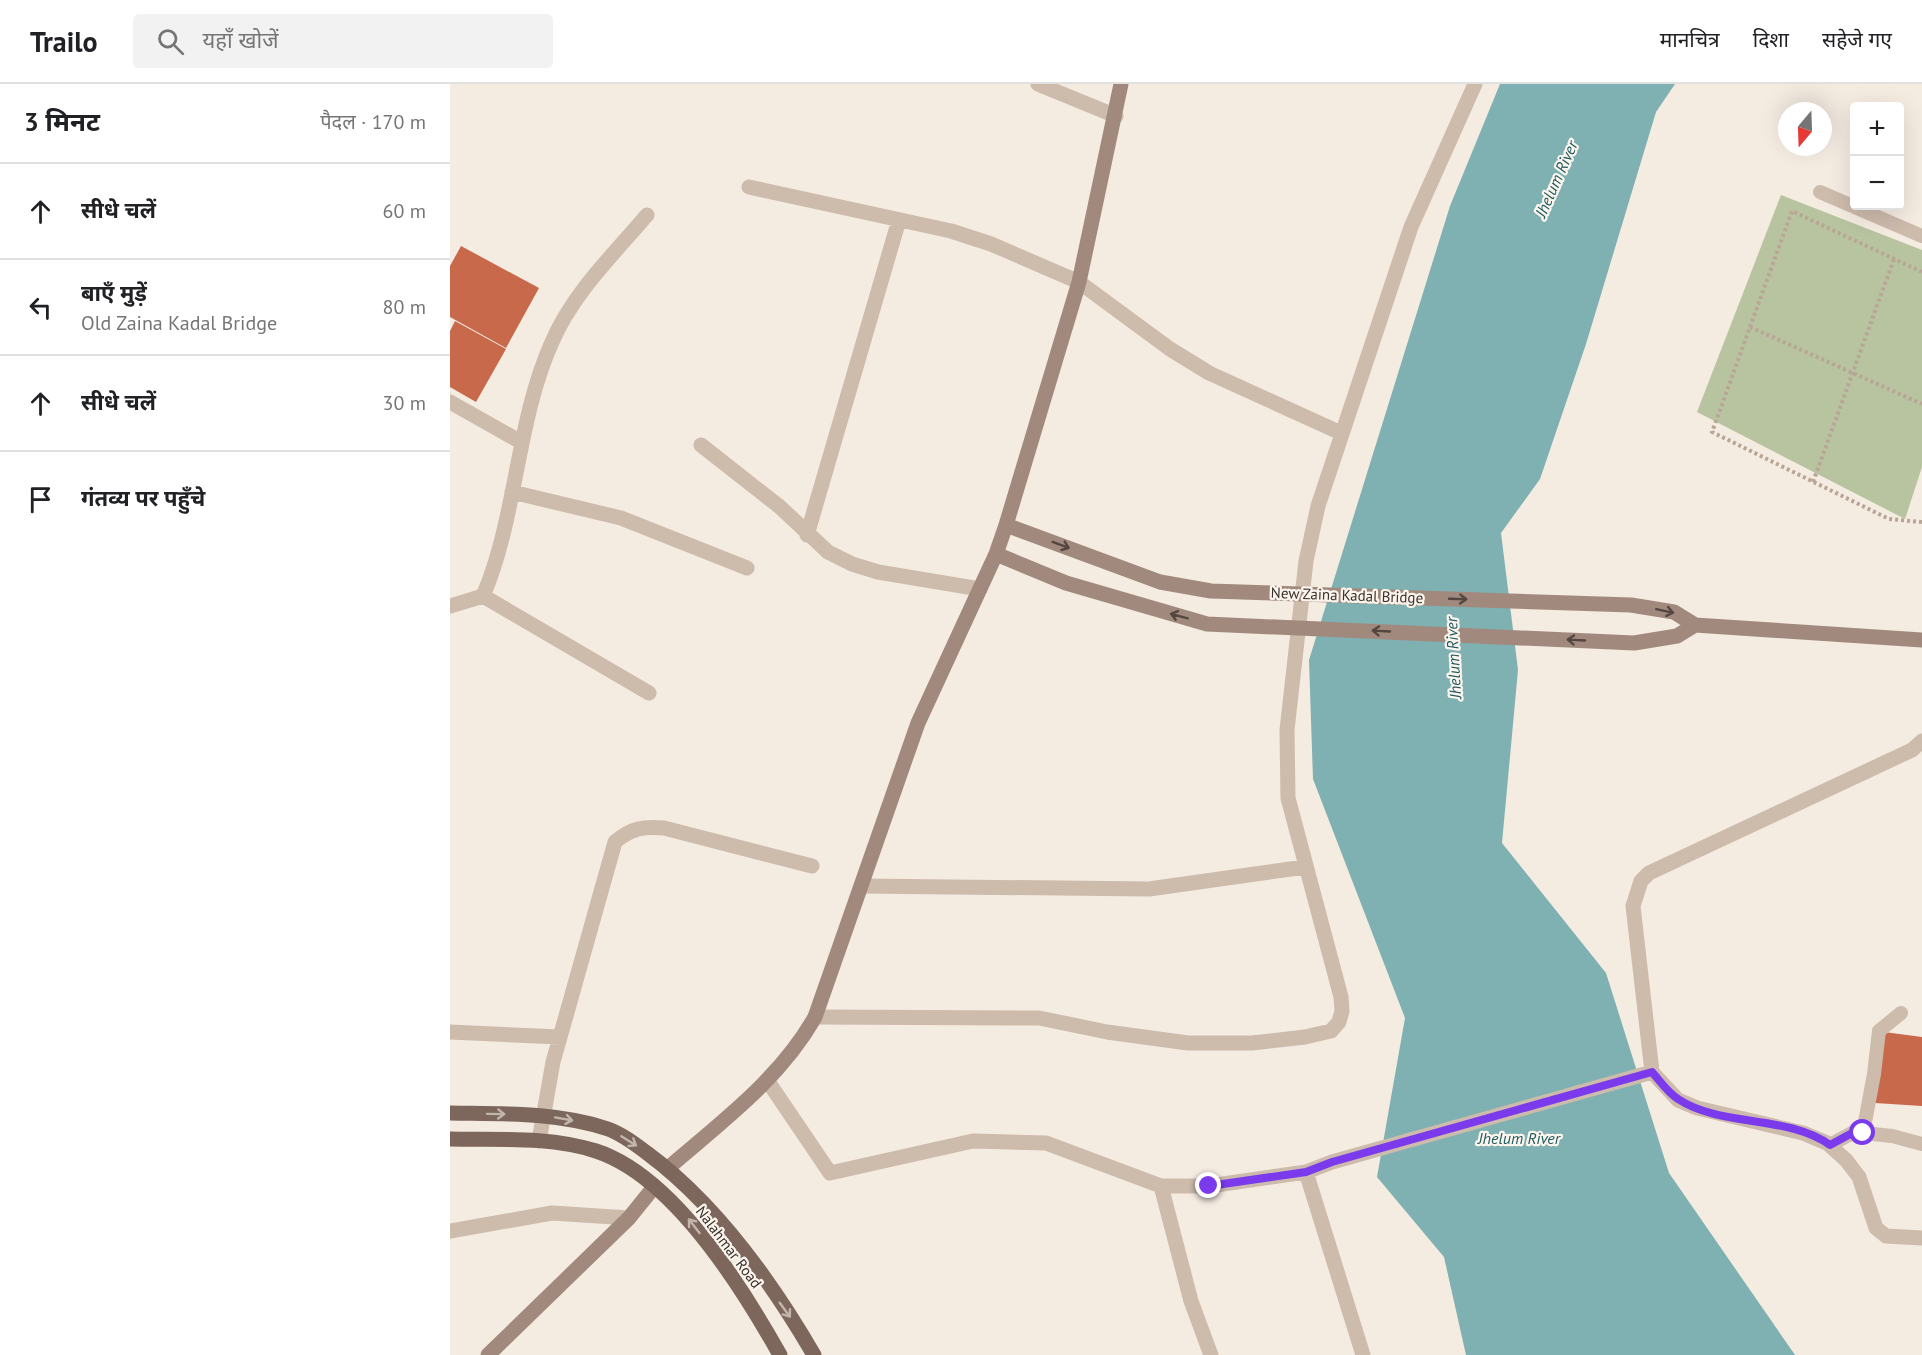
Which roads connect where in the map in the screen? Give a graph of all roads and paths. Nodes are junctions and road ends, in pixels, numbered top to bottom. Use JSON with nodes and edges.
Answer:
{"nodes":[{"id":1,"x":1038,"y":84,"type":"edge"},
{"id":2,"x":1121,"y":84,"type":"edge"},
{"id":3,"x":1475,"y":84,"type":"edge"},
{"id":4,"x":1116,"y":116,"type":"junction"},
{"id":5,"x":749,"y":187,"type":"dead end"},
{"id":6,"x":1820,"y":192,"type":"dead end"},
{"id":7,"x":647,"y":215,"type":"dead end"},
{"id":8,"x":899,"y":220,"type":"junction"},
{"id":9,"x":1922,"y":236,"type":"edge"},
{"id":10,"x":1894,"y":259,"type":"junction"},
{"id":11,"x":1922,"y":272,"type":"edge"},
{"id":12,"x":1079,"y":282,"type":"junction"},
{"id":13,"x":1750,"y":327,"type":"junction"},
{"id":14,"x":1853,"y":373,"type":"junction"},
{"id":15,"x":450,"y":402,"type":"edge"},
{"id":16,"x":1922,"y":404,"type":"edge"},
{"id":17,"x":1341,"y":433,"type":"junction"},
{"id":18,"x":521,"y":442,"type":"junction"},
{"id":19,"x":701,"y":445,"type":"dead end"},
{"id":20,"x":1813,"y":482,"type":"junction"},
{"id":21,"x":512,"y":492,"type":"junction"},
{"id":22,"x":1922,"y":522,"type":"edge"},
{"id":23,"x":1006,"y":525,"type":"junction"},
{"id":24,"x":807,"y":535,"type":"junction"},
{"id":25,"x":996,"y":554,"type":"junction"},
{"id":26,"x":747,"y":568,"type":"dead end"},
{"id":27,"x":980,"y":589,"type":"junction"},
{"id":28,"x":483,"y":596,"type":"junction"},
{"id":29,"x":450,"y":606,"type":"edge"},
{"id":30,"x":1695,"y":625,"type":"junction"},
{"id":31,"x":1922,"y":640,"type":"edge"},
{"id":32,"x":650,"y":693,"type":"dead end"},
{"id":33,"x":1922,"y":741,"type":"edge"},
{"id":34,"x":812,"y":866,"type":"dead end"},
{"id":35,"x":1305,"y":867,"type":"junction"},
{"id":36,"x":863,"y":886,"type":"junction"},
{"id":37,"x":1901,"y":1013,"type":"dead end"},
{"id":38,"x":815,"y":1017,"type":"junction"},
{"id":39,"x":450,"y":1032,"type":"edge"},
{"id":40,"x":560,"y":1037,"type":"junction"},
{"id":41,"x":1646,"y":1073,"type":"junction"},
{"id":42,"x":767,"y":1080,"type":"junction"},
{"id":43,"x":450,"y":1113,"type":"edge"},
{"id":44,"x":541,"y":1115,"type":"junction"},
{"id":45,"x":1863,"y":1133,"type":"junction"},
{"id":46,"x":450,"y":1139,"type":"edge"},
{"id":47,"x":538,"y":1141,"type":"junction"},
{"id":48,"x":1922,"y":1144,"type":"edge"},
{"id":49,"x":1830,"y":1145,"type":"junction"},
{"id":50,"x":668,"y":1168,"type":"junction"},
{"id":51,"x":1306,"y":1172,"type":"junction"},
{"id":52,"x":1161,"y":1186,"type":"junction"},
{"id":53,"x":654,"y":1187,"type":"junction"},
{"id":54,"x":629,"y":1218,"type":"junction"},
{"id":55,"x":450,"y":1231,"type":"edge"},
{"id":56,"x":1922,"y":1238,"type":"edge"},
{"id":57,"x":488,"y":1355,"type":"edge"},
{"id":58,"x":780,"y":1355,"type":"edge"},
{"id":59,"x":814,"y":1355,"type":"edge"},
{"id":60,"x":1211,"y":1355,"type":"edge"},
{"id":61,"x":1363,"y":1355,"type":"edge"}],
"edges":[{"from":1,"to":4,"type":"street"},
{"from":2,"to":4,"type":"street"},
{"from":3,"to":17,"type":"street"},
{"from":4,"to":12,"type":"street"},
{"from":5,"to":8,"type":"street"},
{"from":6,"to":9,"type":"lane"},
{"from":7,"to":18,"type":"street"},
{"from":8,"to":12,"type":"street"},
{"from":8,"to":24,"type":"street"},
{"from":10,"to":11,"type":"path"},
{"from":10,"to":13,"type":"path"},
{"from":10,"to":14,"type":"path"},
{"from":12,"to":17,"type":"street"},
{"from":12,"to":23,"type":"street"},
{"from":13,"to":14,"type":"path"},
{"from":13,"to":20,"type":"path"},
{"from":14,"to":16,"type":"path"},
{"from":14,"to":20,"type":"path"},
{"from":15,"to":18,"type":"street"},
{"from":17,"to":35,"type":"street"},
{"from":18,"to":21,"type":"street"},
{"from":19,"to":24,"type":"street"},
{"from":20,"to":22,"type":"path"},
{"from":21,"to":26,"type":"street"},
{"from":21,"to":28,"type":"street"},
{"from":23,"to":25,"type":"street"},
{"from":23,"to":30,"type":"street","name":"New Zaina Kadal Bridge","one_way":true},
{"from":24,"to":27,"type":"street"},
{"from":25,"to":27,"type":"street"},
{"from":30,"to":25,"type":"street","one_way":true},
{"from":27,"to":36,"type":"street"},
{"from":28,"to":29,"type":"street"},
{"from":28,"to":32,"type":"street"},
{"from":30,"to":31,"type":"street"},
{"from":33,"to":41,"type":"street"},
{"from":34,"to":40,"type":"street"},
{"from":35,"to":36,"type":"street"},
{"from":35,"to":38,"type":"street"},
{"from":36,"to":38,"type":"street"},
{"from":37,"to":45,"type":"lane"},
{"from":38,"to":42,"type":"street"},
{"from":39,"to":40,"type":"street"},
{"from":40,"to":44,"type":"street"},
{"from":41,"to":49,"type":"street"},
{"from":41,"to":51,"type":"street"},
{"from":42,"to":50,"type":"street"},
{"from":42,"to":52,"type":"street"},
{"from":43,"to":44,"type":"main road","one_way":true},
{"from":44,"to":47,"type":"street"},
{"from":44,"to":50,"type":"main road","one_way":true},
{"from":45,"to":48,"type":"lane"},
{"from":45,"to":49,"type":"lane"},
{"from":46,"to":47,"type":"main road","name":"Nalahmar Road"},
{"from":47,"to":53,"type":"main road","name":"Nalahmar Road"},
{"from":49,"to":56,"type":"street"},
{"from":50,"to":59,"type":"main road","one_way":true},
{"from":51,"to":52,"type":"street"},
{"from":51,"to":61,"type":"street"},
{"from":52,"to":60,"type":"street"},
{"from":53,"to":54,"type":"street"},
{"from":58,"to":53,"type":"main road","name":"Nalahmar Road","one_way":true},
{"from":54,"to":55,"type":"street"},
{"from":54,"to":57,"type":"street"}]}
